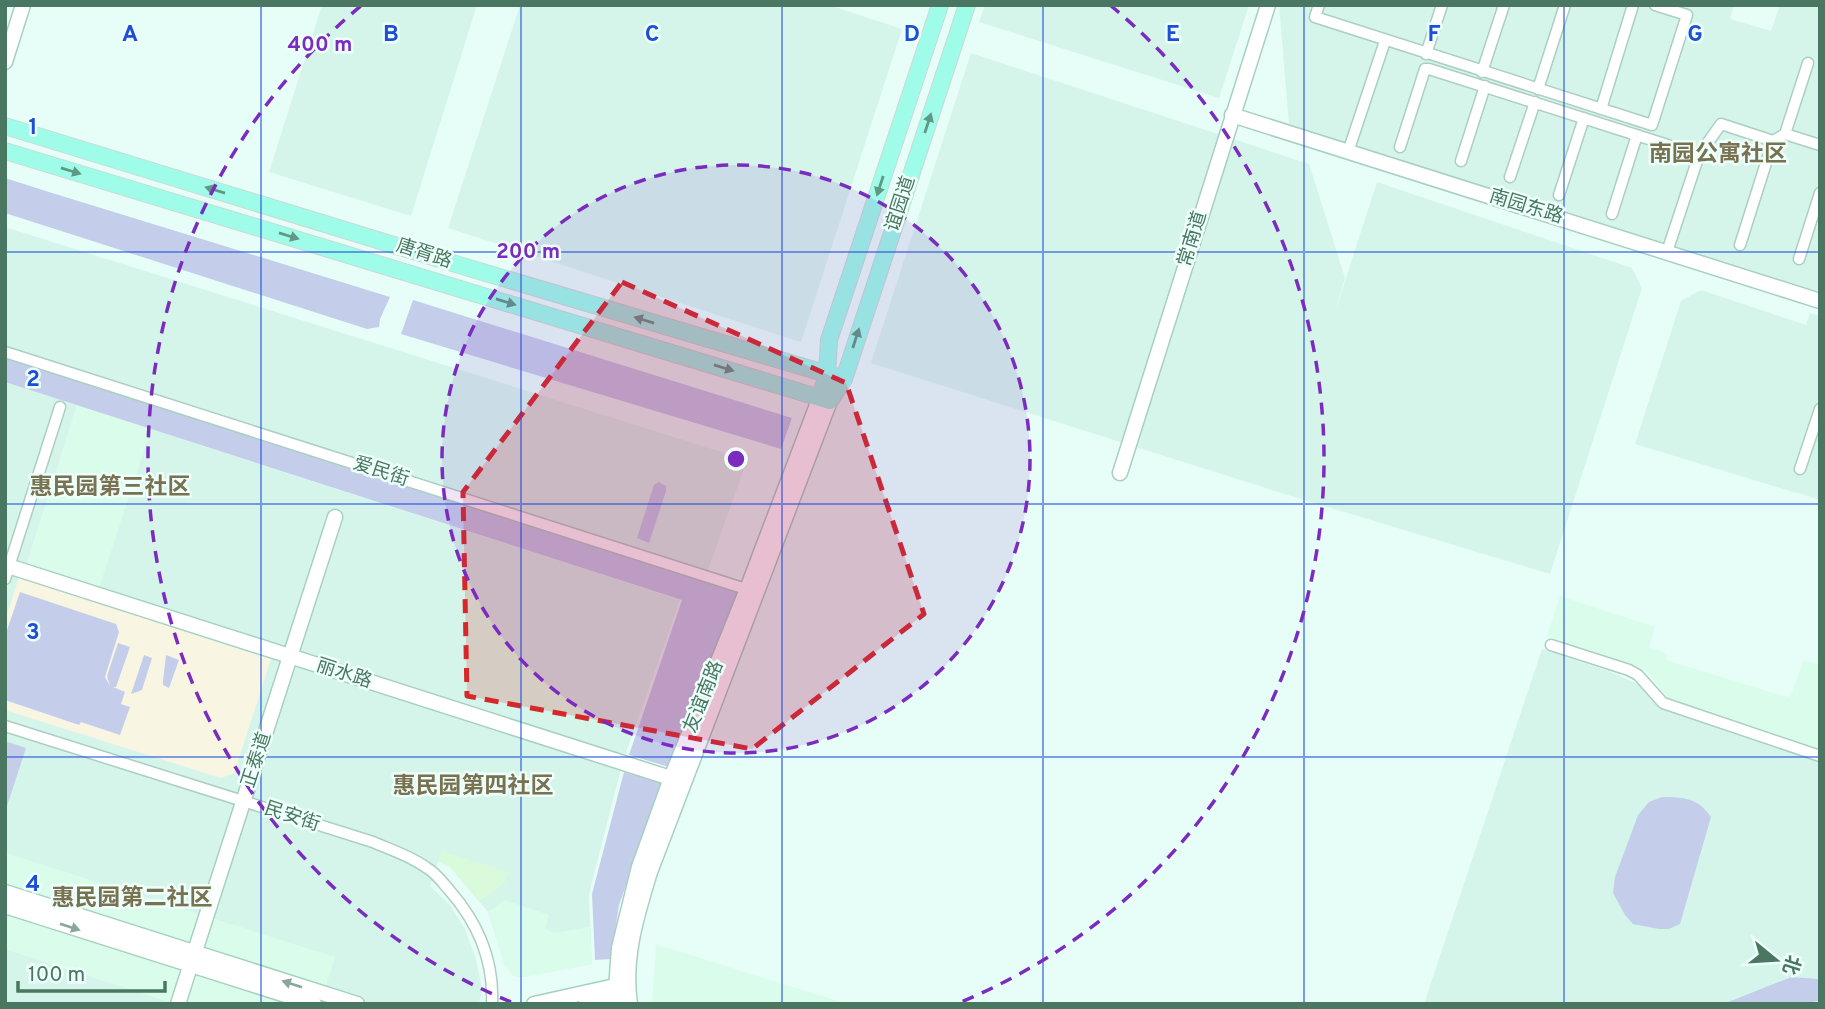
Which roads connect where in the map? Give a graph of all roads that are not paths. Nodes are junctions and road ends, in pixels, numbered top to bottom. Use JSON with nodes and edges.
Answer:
{"nodes":[{"id":1,"x":23,"y":5,"type":"edge"},
{"id":2,"x":940,"y":5,"type":"edge"},
{"id":3,"x":967,"y":5,"type":"edge"},
{"id":4,"x":1268,"y":5,"type":"edge"},
{"id":5,"x":1319,"y":5,"type":"edge"},
{"id":6,"x":1443,"y":5,"type":"edge"},
{"id":7,"x":1504,"y":5,"type":"edge"},
{"id":8,"x":1565,"y":5,"type":"edge"},
{"id":9,"x":1633,"y":5,"type":"edge"},
{"id":10,"x":1655,"y":5,"type":"edge"},
{"id":11,"x":1385,"y":41,"type":"junction"},
{"id":12,"x":1426,"y":54,"type":"junction"},
{"id":13,"x":5,"y":62,"type":"edge"},
{"id":14,"x":1808,"y":64,"type":"dead end"},
{"id":15,"x":1482,"y":72,"type":"junction"},
{"id":16,"x":1485,"y":86,"type":"junction"},
{"id":17,"x":1538,"y":89,"type":"junction"},
{"id":18,"x":1535,"y":102,"type":"junction"},
{"id":19,"x":1601,"y":109,"type":"junction"},
{"id":20,"x":1232,"y":115,"type":"junction"},
{"id":21,"x":1584,"y":118,"type":"junction"},
{"id":22,"x":5,"y":126,"type":"edge"},
{"id":23,"x":1786,"y":134,"type":"junction"},
{"id":24,"x":1637,"y":135,"type":"junction"},
{"id":25,"x":1773,"y":141,"type":"junction"},
{"id":26,"x":1820,"y":145,"type":"edge"},
{"id":27,"x":1400,"y":147,"type":"dead end"},
{"id":28,"x":5,"y":151,"type":"edge"},
{"id":29,"x":1348,"y":152,"type":"junction"},
{"id":30,"x":1699,"y":155,"type":"junction"},
{"id":31,"x":1461,"y":161,"type":"dead end"},
{"id":32,"x":1510,"y":177,"type":"dead end"},
{"id":33,"x":1820,"y":193,"type":"edge"},
{"id":34,"x":1559,"y":195,"type":"dead end"},
{"id":35,"x":1612,"y":214,"type":"dead end"},
{"id":36,"x":1741,"y":245,"type":"dead end"},
{"id":37,"x":1667,"y":252,"type":"junction"},
{"id":38,"x":1799,"y":259,"type":"dead end"},
{"id":39,"x":1820,"y":301,"type":"edge"},
{"id":40,"x":5,"y":352,"type":"edge"},
{"id":41,"x":827,"y":375,"type":"junction"},
{"id":42,"x":844,"y":379,"type":"junction"},
{"id":43,"x":825,"y":399,"type":"junction"},
{"id":44,"x":60,"y":407,"type":"dead end"},
{"id":45,"x":1820,"y":409,"type":"edge"},
{"id":46,"x":1800,"y":470,"type":"dead end"},
{"id":47,"x":1120,"y":473,"type":"dead end"},
{"id":48,"x":335,"y":517,"type":"dead end"},
{"id":49,"x":7,"y":570,"type":"edge"},
{"id":50,"x":752,"y":591,"type":"junction"},
{"id":51,"x":1551,"y":645,"type":"dead end"},
{"id":52,"x":290,"y":656,"type":"junction"},
{"id":53,"x":5,"y":726,"type":"edge"},
{"id":54,"x":1820,"y":756,"type":"edge"},
{"id":55,"x":677,"y":780,"type":"junction"},
{"id":56,"x":243,"y":802,"type":"junction"},
{"id":57,"x":5,"y":892,"type":"edge"},
{"id":58,"x":5,"y":906,"type":"edge"},
{"id":59,"x":192,"y":959,"type":"junction"},
{"id":60,"x":622,"y":995,"type":"edge"},
{"id":61,"x":178,"y":1004,"type":"edge"},
{"id":62,"x":314,"y":1004,"type":"edge"},
{"id":63,"x":357,"y":1004,"type":"edge"},
{"id":64,"x":492,"y":1004,"type":"edge"},
{"id":65,"x":534,"y":1004,"type":"edge"},
{"id":66,"x":586,"y":1004,"type":"edge"}],
"edges":[{"from":1,"to":13,"type":"street"},
{"from":2,"to":41,"type":"main road","name":"谊园道","one_way":true},
{"from":42,"to":3,"type":"main road","name":"谊园道","one_way":true},
{"from":4,"to":20,"type":"street","name":"常南道"},
{"from":5,"to":11,"type":"street"},
{"from":6,"to":12,"type":"street"},
{"from":7,"to":15,"type":"street"},
{"from":8,"to":17,"type":"street"},
{"from":9,"to":19,"type":"street"},
{"from":10,"to":19,"type":"street"},
{"from":11,"to":12,"type":"street"},
{"from":11,"to":29,"type":"street"},
{"from":12,"to":15,"type":"street"},
{"from":14,"to":23,"type":"street"},
{"from":15,"to":17,"type":"street"},
{"from":16,"to":18,"type":"street"},
{"from":16,"to":27,"type":"street"},
{"from":16,"to":31,"type":"street"},
{"from":17,"to":19,"type":"street"},
{"from":18,"to":21,"type":"street"},
{"from":18,"to":32,"type":"street"},
{"from":20,"to":29,"type":"street","name":"南园东路"},
{"from":20,"to":47,"type":"street","name":"常南道"},
{"from":21,"to":24,"type":"street"},
{"from":21,"to":34,"type":"street"},
{"from":41,"to":22,"type":"main road","name":"唐胥路","one_way":true},
{"from":23,"to":25,"type":"street"},
{"from":23,"to":26,"type":"street"},
{"from":24,"to":30,"type":"street"},
{"from":24,"to":35,"type":"street"},
{"from":25,"to":30,"type":"street"},
{"from":25,"to":36,"type":"street"},
{"from":28,"to":43,"type":"main road","name":"唐胥路","one_way":true},
{"from":29,"to":37,"type":"street","name":"南园东路"},
{"from":30,"to":37,"type":"street"},
{"from":33,"to":38,"type":"street"},
{"from":37,"to":39,"type":"street","name":"南园东路"},
{"from":40,"to":50,"type":"street","name":"爱民街"},
{"from":41,"to":42,"type":"main road","name":"唐胥路"},
{"from":41,"to":43,"type":"main road","name":"谊园道"},
{"from":42,"to":43,"type":"main road","name":"谊园道"},
{"from":43,"to":50,"type":"street","name":"友谊南路"},
{"from":44,"to":49,"type":"street"},
{"from":45,"to":46,"type":"street"},
{"from":48,"to":52,"type":"street","name":"正泰道"},
{"from":49,"to":52,"type":"street","name":"丽水路"},
{"from":50,"to":55,"type":"street","name":"友谊南路"},
{"from":51,"to":54,"type":"street"},
{"from":52,"to":55,"type":"street","name":"丽水路"},
{"from":52,"to":56,"type":"street","name":"正泰道"},
{"from":53,"to":56,"type":"street","name":"民安街"},
{"from":55,"to":60,"type":"street","name":"友谊南路"},
{"from":56,"to":59,"type":"street","name":"正泰道"},
{"from":56,"to":64,"type":"street","name":"民安街"},
{"from":57,"to":59,"type":"street"},
{"from":58,"to":59,"type":"street","one_way":true},
{"from":59,"to":61,"type":"street","name":"正泰道"},
{"from":59,"to":62,"type":"street"},
{"from":63,"to":59,"type":"street","one_way":true},
{"from":60,"to":65,"type":"street"},
{"from":60,"to":66,"type":"street"}]}
